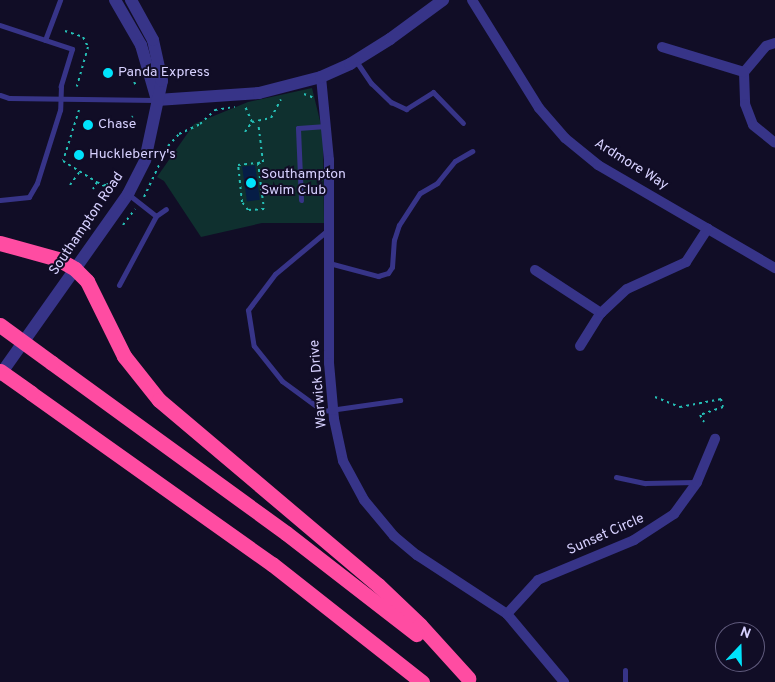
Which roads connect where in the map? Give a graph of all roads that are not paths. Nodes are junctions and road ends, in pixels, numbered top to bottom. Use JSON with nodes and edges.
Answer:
{"nodes":[{"id":1,"x":60,"y":0,"type":"edge"},
{"id":2,"x":115,"y":0,"type":"edge"},
{"id":3,"x":131,"y":0,"type":"edge"},
{"id":4,"x":443,"y":0,"type":"edge"},
{"id":5,"x":472,"y":0,"type":"edge"},
{"id":6,"x":0,"y":25,"type":"edge"},
{"id":7,"x":45,"y":40,"type":"junction"},
{"id":8,"x":775,"y":43,"type":"edge"},
{"id":9,"x":662,"y":47,"type":"dead end"},
{"id":10,"x":355,"y":61,"type":"junction"},
{"id":11,"x":744,"y":72,"type":"junction"},
{"id":12,"x":321,"y":77,"type":"junction"},
{"id":13,"x":0,"y":95,"type":"edge"},
{"id":14,"x":60,"y":98,"type":"junction"},
{"id":15,"x":157,"y":100,"type":"junction"},
{"id":16,"x":462,"y":123,"type":"dead end"},
{"id":17,"x":326,"y":126,"type":"junction"},
{"id":18,"x":775,"y":143,"type":"edge"},
{"id":19,"x":472,"y":151,"type":"dead end"},
{"id":20,"x":128,"y":194,"type":"junction"},
{"id":21,"x":0,"y":200,"type":"edge"},
{"id":22,"x":301,"y":200,"type":"dead end"},
{"id":23,"x":166,"y":209,"type":"dead end"},
{"id":24,"x":156,"y":216,"type":"junction"},
{"id":25,"x":708,"y":228,"type":"junction"},
{"id":26,"x":329,"y":229,"type":"junction"},
{"id":27,"x":0,"y":243,"type":"edge"},
{"id":28,"x":330,"y":263,"type":"junction"},
{"id":29,"x":775,"y":268,"type":"edge"},
{"id":30,"x":76,"y":269,"type":"junction"},
{"id":31,"x":535,"y":270,"type":"dead end"},
{"id":32,"x":119,"y":285,"type":"dead end"},
{"id":33,"x":601,"y":313,"type":"junction"},
{"id":34,"x":0,"y":325,"type":"edge"},
{"id":35,"x":580,"y":346,"type":"dead end"},
{"id":36,"x":0,"y":371,"type":"edge"},
{"id":37,"x":0,"y":375,"type":"edge"},
{"id":38,"x":400,"y":400,"type":"dead end"},
{"id":39,"x":333,"y":410,"type":"junction"},
{"id":40,"x":715,"y":439,"type":"dead end"},
{"id":41,"x":616,"y":478,"type":"dead end"},
{"id":42,"x":697,"y":482,"type":"junction"},
{"id":43,"x":507,"y":614,"type":"junction"},
{"id":44,"x":625,"y":670,"type":"dead end"},
{"id":45,"x":470,"y":680,"type":"edge"},
{"id":46,"x":422,"y":682,"type":"edge"},
{"id":47,"x":564,"y":682,"type":"edge"},
{"id":48,"x":625,"y":682,"type":"edge"}],
"edges":[{"from":1,"to":7,"type":"lane"},
{"from":2,"to":15,"type":"street","name":"Southampton Road"},
{"from":3,"to":15,"type":"street","name":"Southampton Road"},
{"from":4,"to":10,"type":"street"},
{"from":5,"to":25,"type":"street","name":"Ardmore Way"},
{"from":6,"to":7,"type":"lane"},
{"from":7,"to":14,"type":"lane"},
{"from":8,"to":11,"type":"street"},
{"from":9,"to":11,"type":"street"},
{"from":10,"to":12,"type":"street"},
{"from":10,"to":16,"type":"lane"},
{"from":11,"to":18,"type":"street"},
{"from":12,"to":15,"type":"street"},
{"from":12,"to":17,"type":"street","name":"Warwick Drive"},
{"from":13,"to":14,"type":"lane"},
{"from":14,"to":15,"type":"lane"},
{"from":14,"to":21,"type":"lane"},
{"from":15,"to":20,"type":"street","name":"Southampton Road"},
{"from":17,"to":22,"type":"lane"},
{"from":17,"to":26,"type":"street","name":"Warwick Drive"},
{"from":19,"to":28,"type":"lane"},
{"from":20,"to":24,"type":"lane"},
{"from":20,"to":30,"type":"street","name":"Southampton Road"},
{"from":23,"to":24,"type":"lane"},
{"from":24,"to":32,"type":"lane"},
{"from":25,"to":29,"type":"street","name":"Ardmore Way"},
{"from":25,"to":33,"type":"street"},
{"from":26,"to":28,"type":"street","name":"Warwick Drive"},
{"from":26,"to":39,"type":"lane"},
{"from":27,"to":30,"type":"highway"},
{"from":28,"to":39,"type":"street","name":"Warwick Drive"},
{"from":30,"to":37,"type":"street","name":"Southampton Road"},
{"from":30,"to":45,"type":"highway"},
{"from":31,"to":33,"type":"street"},
{"from":33,"to":35,"type":"street"},
{"from":34,"to":45,"type":"highway","bridge":true},
{"from":36,"to":46,"type":"highway","bridge":true},
{"from":38,"to":39,"type":"lane"},
{"from":39,"to":43,"type":"street","name":"Warwick Drive"},
{"from":40,"to":42,"type":"street","name":"Sunset Circle"},
{"from":41,"to":42,"type":"lane"},
{"from":42,"to":43,"type":"street","name":"Sunset Circle"},
{"from":43,"to":47,"type":"street","name":"Warwick Drive"},
{"from":44,"to":48,"type":"lane"}]}
